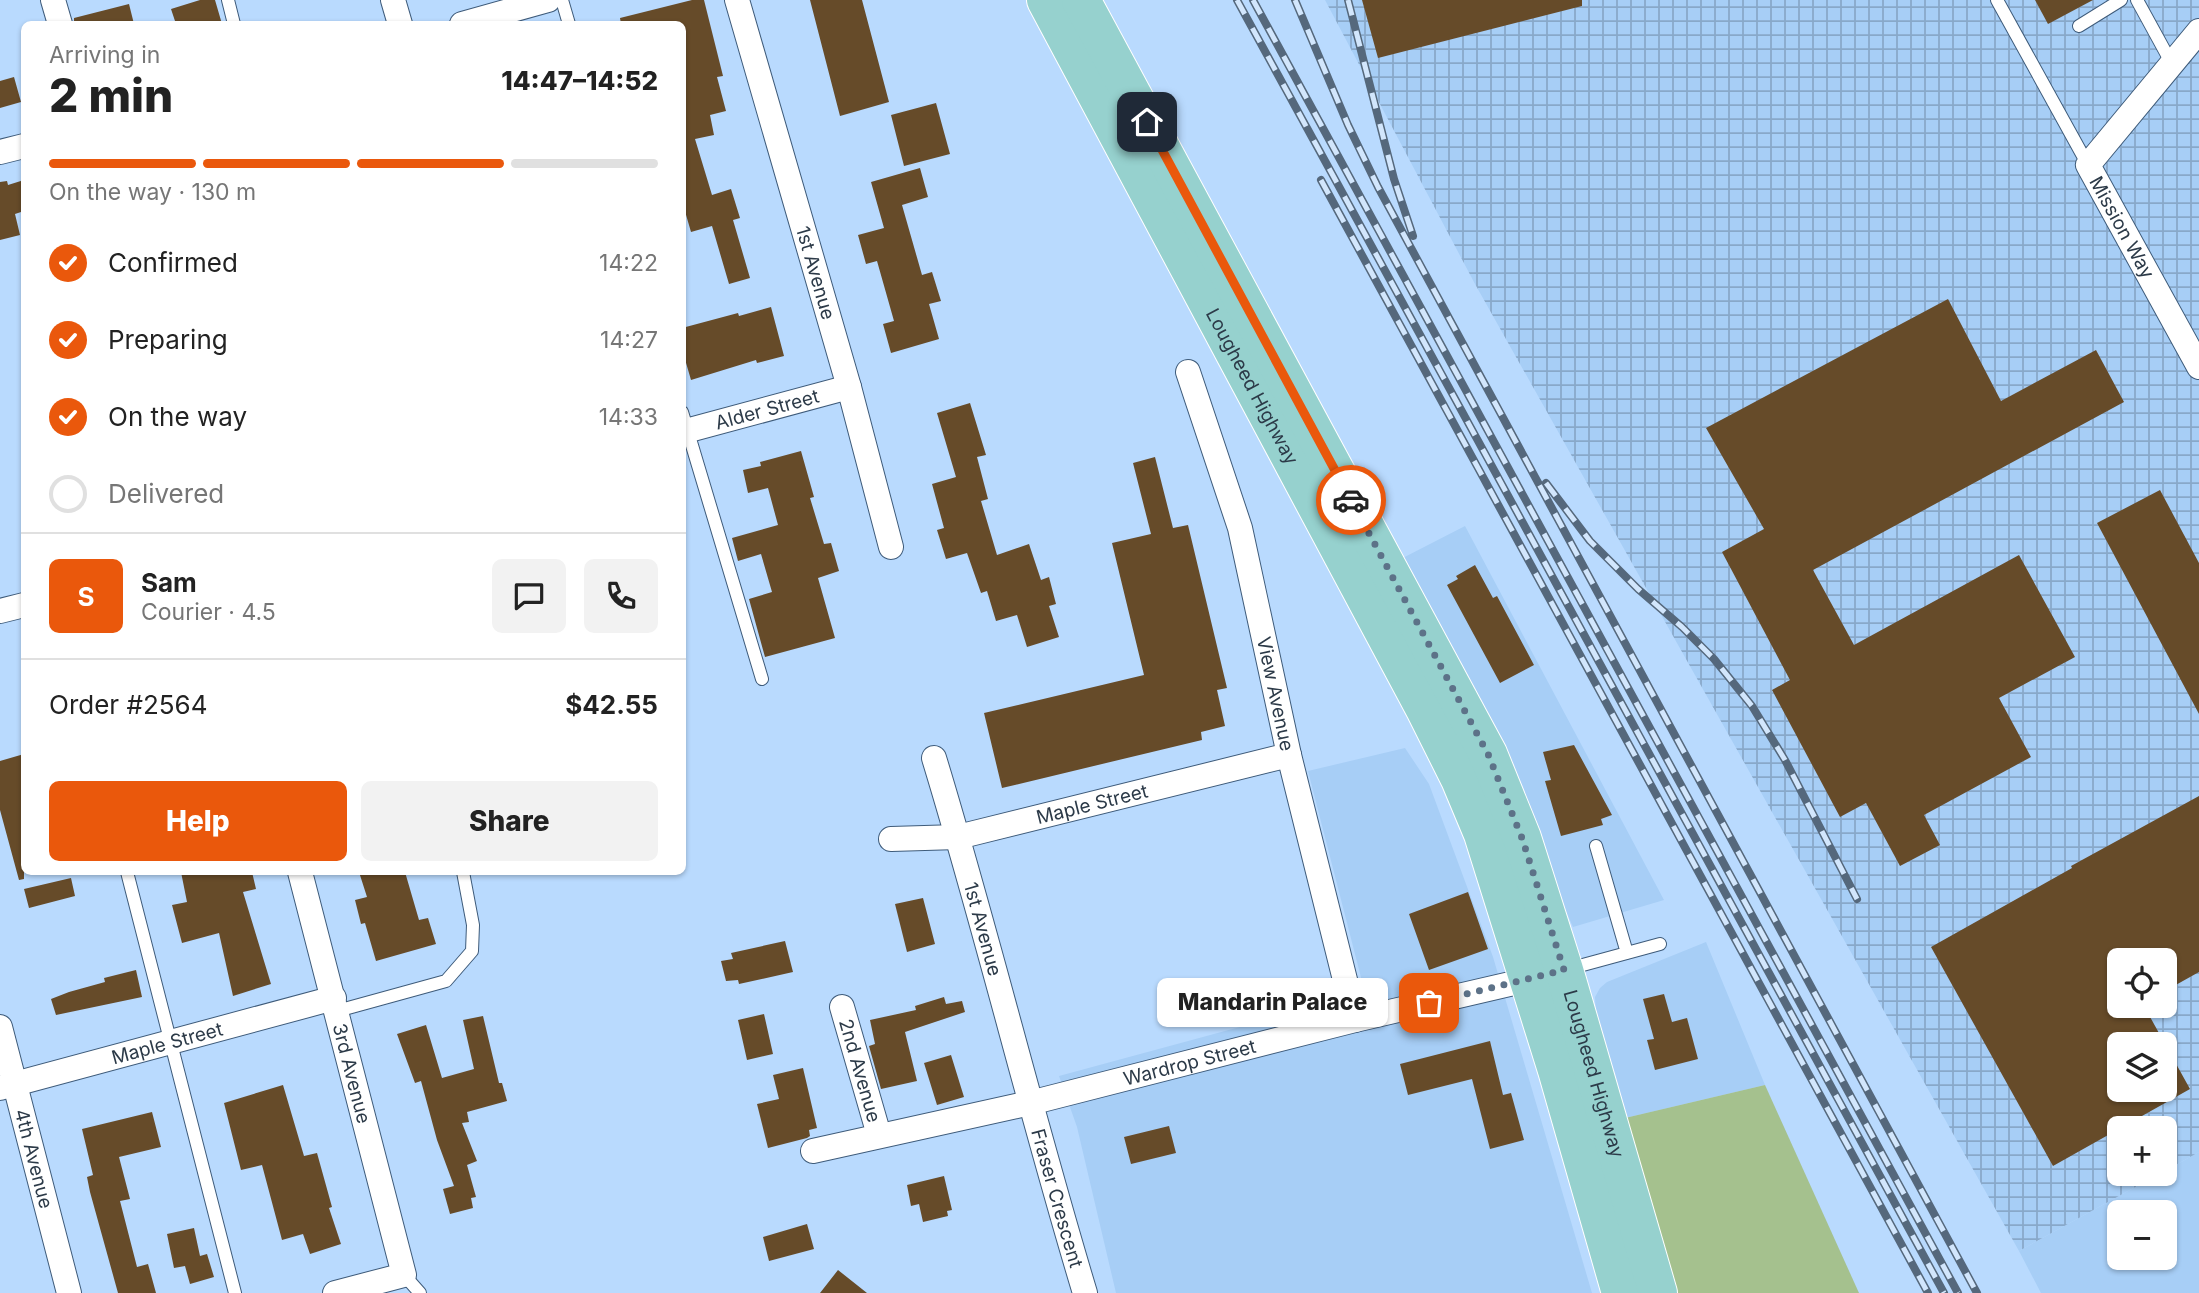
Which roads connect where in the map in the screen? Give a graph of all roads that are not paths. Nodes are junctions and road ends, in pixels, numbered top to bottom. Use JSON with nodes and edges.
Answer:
{"nodes":[{"id":1,"x":53,"y":0,"type":"edge"},
{"id":2,"x":228,"y":0,"type":"edge"},
{"id":3,"x":393,"y":0,"type":"edge"},
{"id":4,"x":548,"y":0,"type":"edge"},
{"id":5,"x":562,"y":0,"type":"edge"},
{"id":6,"x":737,"y":0,"type":"edge"},
{"id":7,"x":1046,"y":0,"type":"edge"},
{"id":8,"x":1081,"y":0,"type":"edge"},
{"id":9,"x":1997,"y":0,"type":"edge"},
{"id":10,"x":2121,"y":0,"type":"edge"},
{"id":11,"x":2137,"y":0,"type":"edge"},
{"id":12,"x":59,"y":21,"type":"edge"},
{"id":13,"x":233,"y":21,"type":"edge"},
{"id":14,"x":399,"y":21,"type":"edge"},
{"id":15,"x":473,"y":21,"type":"edge"},
{"id":16,"x":568,"y":21,"type":"edge"},
{"id":17,"x":2079,"y":26,"type":"dead end"},
{"id":18,"x":2199,"y":31,"type":"edge"},
{"id":19,"x":2172,"y":64,"type":"junction"},
{"id":20,"x":21,"y":147,"type":"edge"},
{"id":21,"x":0,"y":152,"type":"edge"},
{"id":22,"x":2088,"y":165,"type":"junction"},
{"id":23,"x":2199,"y":367,"type":"edge"},
{"id":24,"x":1188,"y":372,"type":"dead end"},
{"id":25,"x":849,"y":387,"type":"junction"},
{"id":26,"x":686,"y":425,"type":"edge"},
{"id":27,"x":686,"y":432,"type":"edge"},
{"id":28,"x":891,"y":547,"type":"dead end"},
{"id":29,"x":21,"y":606,"type":"edge"},
{"id":30,"x":0,"y":611,"type":"edge"},
{"id":31,"x":762,"y":679,"type":"dead end"},
{"id":32,"x":1289,"y":755,"type":"junction"},
{"id":33,"x":934,"y":758,"type":"dead end"},
{"id":34,"x":958,"y":836,"type":"junction"},
{"id":35,"x":891,"y":839,"type":"dead end"},
{"id":36,"x":1597,"y":846,"type":"dead end"},
{"id":37,"x":128,"y":875,"type":"edge"},
{"id":38,"x":301,"y":875,"type":"edge"},
{"id":39,"x":464,"y":875,"type":"edge"},
{"id":40,"x":1660,"y":944,"type":"dead end"},
{"id":41,"x":1627,"y":953,"type":"junction"},
{"id":42,"x":1564,"y":970,"type":"junction"},
{"id":43,"x":1527,"y":980,"type":"junction"},
{"id":44,"x":335,"y":1004,"type":"junction"},
{"id":45,"x":842,"y":1007,"type":"dead end"},
{"id":46,"x":1355,"y":1020,"type":"junction"},
{"id":47,"x":0,"y":1027,"type":"edge"},
{"id":48,"x":170,"y":1041,"type":"junction"},
{"id":49,"x":7,"y":1086,"type":"edge"},
{"id":50,"x":1030,"y":1103,"type":"junction"},
{"id":51,"x":879,"y":1135,"type":"junction"},
{"id":52,"x":813,"y":1151,"type":"dead end"},
{"id":53,"x":412,"y":1284,"type":"edge"},
{"id":54,"x":69,"y":1293,"type":"edge"},
{"id":55,"x":235,"y":1293,"type":"edge"},
{"id":56,"x":335,"y":1293,"type":"edge"},
{"id":57,"x":1085,"y":1293,"type":"edge"},
{"id":58,"x":1621,"y":1293,"type":"edge"},
{"id":59,"x":1658,"y":1293,"type":"edge"}],
"edges":[{"from":1,"to":12,"type":"street"},
{"from":2,"to":13,"type":"lane"},
{"from":3,"to":14,"type":"street"},
{"from":4,"to":15,"type":"street"},
{"from":5,"to":16,"type":"lane"},
{"from":6,"to":25,"type":"street","name":"1st Avenue"},
{"from":7,"to":43,"type":"main road","name":"Lougheed Highway"},
{"from":8,"to":42,"type":"main road","name":"Lougheed Highway"},
{"from":9,"to":22,"type":"lane"},
{"from":10,"to":17,"type":"lane"},
{"from":11,"to":19,"type":"lane"},
{"from":18,"to":19,"type":"street","name":"Mission Way"},
{"from":19,"to":22,"type":"street","name":"Mission Way"},
{"from":20,"to":21,"type":"street"},
{"from":22,"to":23,"type":"street","name":"Mission Way"},
{"from":24,"to":32,"type":"street","name":"View Avenue"},
{"from":25,"to":26,"type":"street","name":"Alder Street"},
{"from":25,"to":28,"type":"street","name":"1st Avenue"},
{"from":27,"to":31,"type":"lane"},
{"from":29,"to":30,"type":"street"},
{"from":32,"to":34,"type":"street","name":"Maple Street"},
{"from":32,"to":46,"type":"street","name":"View Avenue"},
{"from":33,"to":34,"type":"street","name":"1st Avenue"},
{"from":34,"to":35,"type":"street","name":"Maple Street"},
{"from":34,"to":50,"type":"street","name":"1st Avenue"},
{"from":36,"to":41,"type":"lane"},
{"from":37,"to":48,"type":"lane"},
{"from":38,"to":44,"type":"street","name":"3rd Avenue"},
{"from":39,"to":44,"type":"lane"},
{"from":40,"to":41,"type":"lane"},
{"from":41,"to":42,"type":"lane"},
{"from":42,"to":43,"type":"street","name":"Wardrop Street"},
{"from":42,"to":59,"type":"main road","name":"Lougheed Highway"},
{"from":43,"to":46,"type":"street","name":"Wardrop Street"},
{"from":43,"to":58,"type":"main road","name":"Lougheed Highway"},
{"from":44,"to":48,"type":"street","name":"Maple Street"},
{"from":44,"to":53,"type":"street","name":"3rd Avenue"},
{"from":45,"to":51,"type":"street","name":"2nd Avenue"},
{"from":46,"to":50,"type":"street","name":"Wardrop Street"},
{"from":47,"to":49,"type":"street","name":"4th Avenue"},
{"from":48,"to":49,"type":"street","name":"Maple Street"},
{"from":48,"to":55,"type":"lane"},
{"from":49,"to":54,"type":"street","name":"4th Avenue"},
{"from":50,"to":51,"type":"street","name":"Wardrop Street"},
{"from":50,"to":57,"type":"street","name":"Fraser Crescent"},
{"from":51,"to":52,"type":"street","name":"Wardrop Street"},
{"from":53,"to":56,"type":"street"}]}
